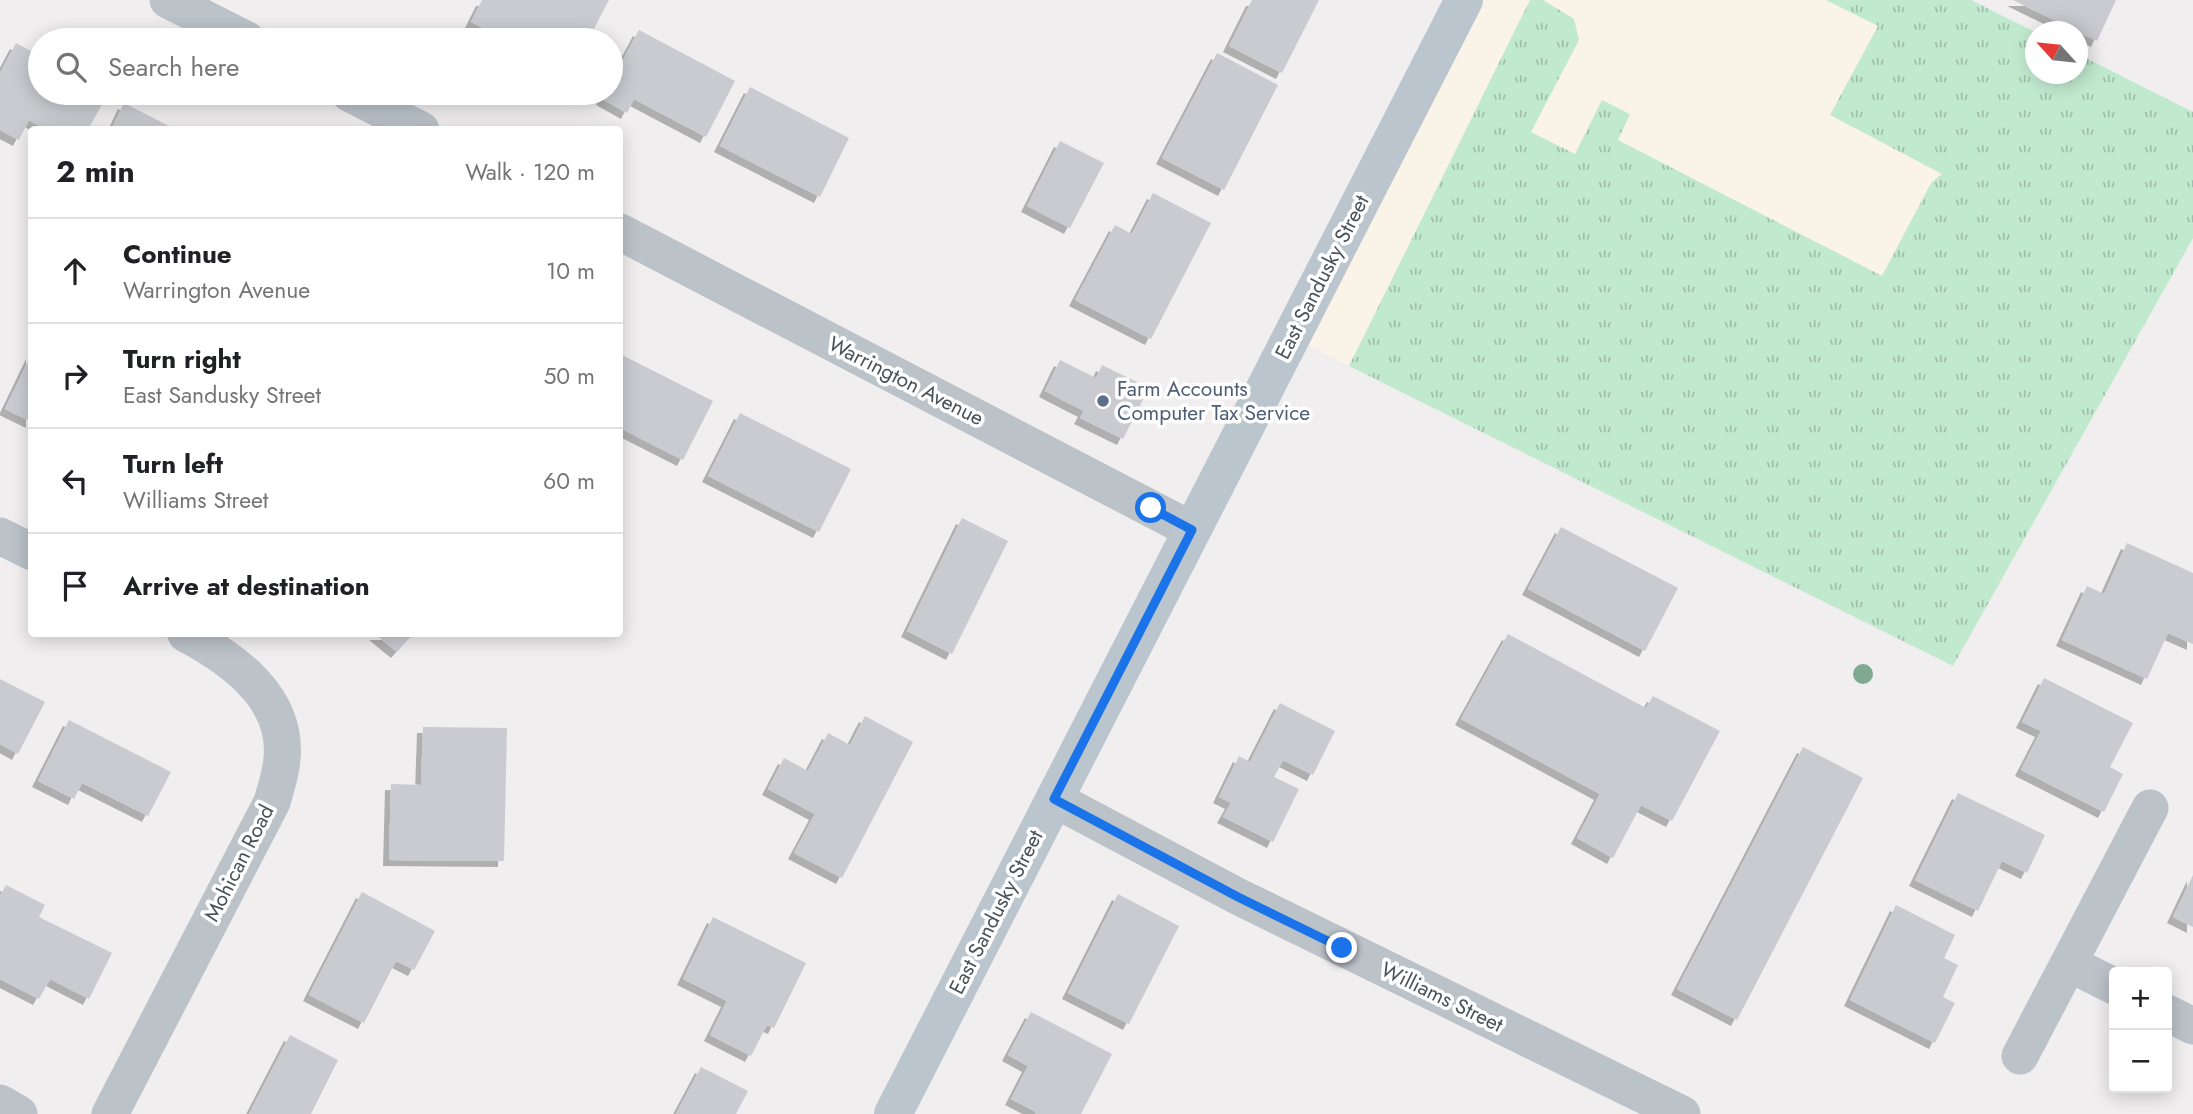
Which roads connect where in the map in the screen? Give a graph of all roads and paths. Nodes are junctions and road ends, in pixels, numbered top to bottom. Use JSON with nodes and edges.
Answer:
{"nodes":[{"id":1,"x":168,"y":0,"type":"edge"},
{"id":2,"x":1464,"y":0,"type":"edge"},
{"id":3,"x":223,"y":28,"type":"edge"},
{"id":4,"x":372,"y":105,"type":"edge"},
{"id":5,"x":413,"y":126,"type":"edge"},
{"id":6,"x":623,"y":234,"type":"edge"},
{"id":7,"x":1192,"y":530,"type":"junction"},
{"id":8,"x":0,"y":536,"type":"edge"},
{"id":9,"x":28,"y":550,"type":"edge"},
{"id":10,"x":192,"y":637,"type":"edge"},
{"id":11,"x":1054,"y":799,"type":"junction"},
{"id":12,"x":2150,"y":808,"type":"dead end"},
{"id":13,"x":2070,"y":964,"type":"junction"},
{"id":14,"x":2109,"y":984,"type":"edge"},
{"id":15,"x":2172,"y":1016,"type":"edge"},
{"id":16,"x":2193,"y":1027,"type":"edge"},
{"id":17,"x":2020,"y":1056,"type":"dead end"},
{"id":18,"x":1622,"y":1101,"type":"edge"},
{"id":19,"x":0,"y":1103,"type":"edge"},
{"id":20,"x":19,"y":1114,"type":"edge"},
{"id":21,"x":110,"y":1114,"type":"edge"},
{"id":22,"x":893,"y":1114,"type":"edge"},
{"id":23,"x":1682,"y":1114,"type":"edge"}],
"edges":[{"from":1,"to":3,"type":"street"},
{"from":2,"to":7,"type":"main road","name":"East Sandusky Street"},
{"from":4,"to":5,"type":"street"},
{"from":6,"to":7,"type":"street","name":"Warrington Avenue"},
{"from":7,"to":11,"type":"main road","name":"East Sandusky Street"},
{"from":8,"to":9,"type":"street"},
{"from":10,"to":21,"type":"street","name":"Mohican Road"},
{"from":11,"to":18,"type":"street","name":"Williams Street"},
{"from":11,"to":22,"type":"main road","name":"East Sandusky Street"},
{"from":12,"to":13,"type":"street"},
{"from":13,"to":14,"type":"street"},
{"from":13,"to":17,"type":"street"},
{"from":15,"to":16,"type":"street"},
{"from":18,"to":23,"type":"street","name":"Williams Street"},
{"from":19,"to":20,"type":"street"}]}
